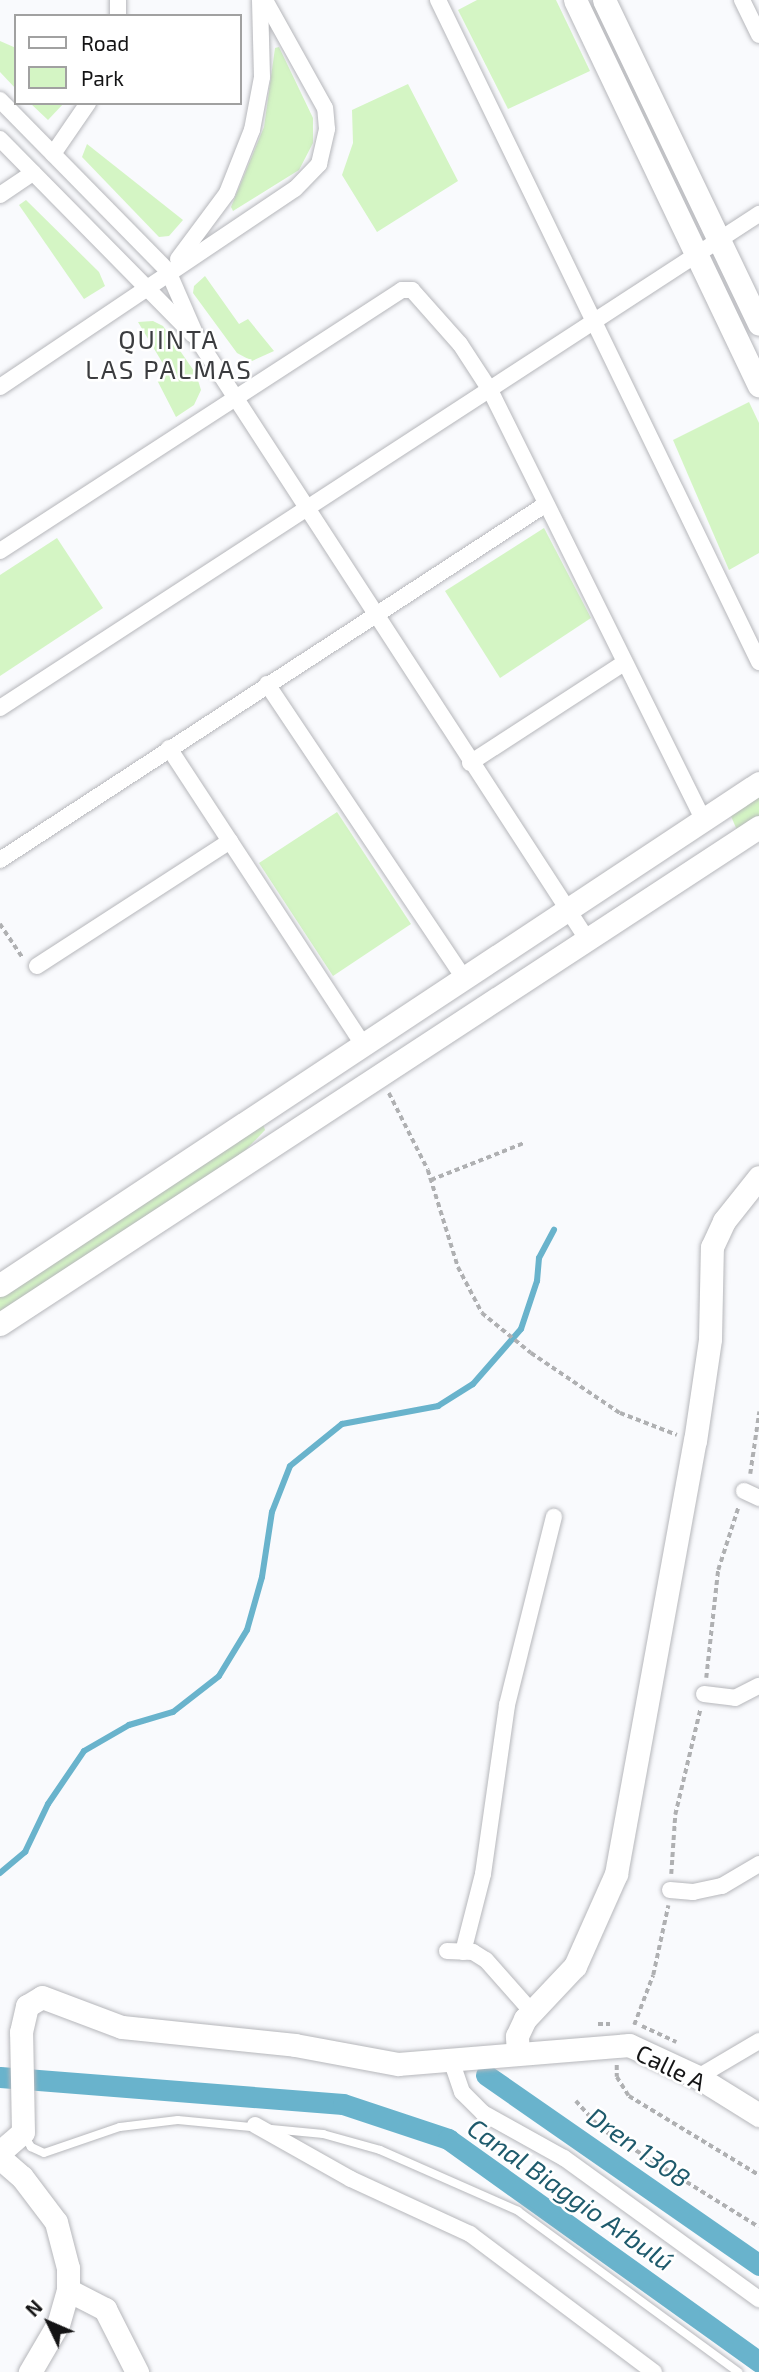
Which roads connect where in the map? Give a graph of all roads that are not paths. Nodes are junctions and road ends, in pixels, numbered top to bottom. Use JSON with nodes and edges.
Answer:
{"nodes":[{"id":1,"x":262,"y":0,"type":"edge"},
{"id":2,"x":438,"y":0,"type":"edge"},
{"id":3,"x":575,"y":0,"type":"edge"},
{"id":4,"x":604,"y":0,"type":"edge"},
{"id":5,"x":742,"y":0,"type":"edge"},
{"id":6,"x":759,"y":35,"type":"edge"},
{"id":7,"x":0,"y":100,"type":"edge"},
{"id":8,"x":87,"y":105,"type":"edge"},
{"id":9,"x":0,"y":139,"type":"edge"},
{"id":10,"x":53,"y":153,"type":"junction"},
{"id":11,"x":33,"y":173,"type":"junction"},
{"id":12,"x":0,"y":195,"type":"edge"},
{"id":13,"x":759,"y":214,"type":"edge"},
{"id":14,"x":719,"y":239,"type":"junction"},
{"id":15,"x":698,"y":256,"type":"junction"},
{"id":16,"x":168,"y":271,"type":"junction"},
{"id":17,"x":144,"y":289,"type":"junction"},
{"id":18,"x":595,"y":324,"type":"junction"},
{"id":19,"x":759,"y":324,"type":"edge"},
{"id":20,"x":198,"y":340,"type":"junction"},
{"id":21,"x":759,"y":385,"type":"edge"},
{"id":22,"x":0,"y":387,"type":"edge"},
{"id":23,"x":490,"y":390,"type":"junction"},
{"id":24,"x":237,"y":398,"type":"junction"},
{"id":25,"x":546,"y":503,"type":"junction"},
{"id":26,"x":306,"y":508,"type":"junction"},
{"id":27,"x":0,"y":551,"type":"edge"},
{"id":28,"x":374,"y":615,"type":"junction"},
{"id":29,"x":759,"y":662,"type":"edge"},
{"id":30,"x":624,"y":663,"type":"junction"},
{"id":31,"x":267,"y":684,"type":"junction"},
{"id":32,"x":0,"y":708,"type":"edge"},
{"id":33,"x":169,"y":748,"type":"junction"},
{"id":34,"x":470,"y":763,"type":"junction"},
{"id":35,"x":759,"y":783,"type":"edge"},
{"id":36,"x":703,"y":820,"type":"junction"},
{"id":37,"x":759,"y":827,"type":"edge"},
{"id":38,"x":229,"y":841,"type":"junction"},
{"id":39,"x":0,"y":860,"type":"edge"},
{"id":40,"x":568,"y":909,"type":"junction"},
{"id":41,"x":587,"y":939,"type":"junction"},
{"id":42,"x":30,"y":962,"type":"road end"},
{"id":43,"x":464,"y":978,"type":"junction"},
{"id":44,"x":363,"y":1045,"type":"junction"},
{"id":45,"x":759,"y":1177,"type":"edge"},
{"id":46,"x":0,"y":1285,"type":"edge"},
{"id":47,"x":0,"y":1324,"type":"edge"},
{"id":48,"x":554,"y":1517,"type":"dead end"},
{"id":49,"x":759,"y":1686,"type":"edge"},
{"id":50,"x":704,"y":1695,"type":"road end"},
{"id":51,"x":759,"y":1864,"type":"edge"},
{"id":52,"x":670,"y":1889,"type":"road end"},
{"id":53,"x":532,"y":2012,"type":"junction"},
{"id":54,"x":759,"y":2041,"type":"edge"},
{"id":55,"x":526,"y":2051,"type":"junction"},
{"id":56,"x":451,"y":2060,"type":"junction"},
{"id":57,"x":698,"y":2077,"type":"junction"},
{"id":58,"x":759,"y":2115,"type":"edge"},
{"id":59,"x":255,"y":2125,"type":"junction"},
{"id":60,"x":23,"y":2132,"type":"junction"},
{"id":61,"x":0,"y":2152,"type":"edge"},
{"id":62,"x":0,"y":2158,"type":"edge"},
{"id":63,"x":68,"y":2290,"type":"junction"},
{"id":64,"x":759,"y":2299,"type":"edge"},
{"id":65,"x":30,"y":2372,"type":"edge"},
{"id":66,"x":137,"y":2372,"type":"edge"},
{"id":67,"x":654,"y":2372,"type":"edge"},
{"id":68,"x":737,"y":2372,"type":"edge"}],
"edges":[{"from":1,"to":16,"type":"street"},
{"from":1,"to":16,"type":"street"},
{"from":2,"to":18,"type":"street"},
{"from":3,"to":15,"type":"street"},
{"from":4,"to":14,"type":"street"},
{"from":5,"to":6,"type":"street"},
{"from":7,"to":10,"type":"street"},
{"from":8,"to":10,"type":"street"},
{"from":9,"to":11,"type":"street"},
{"from":10,"to":16,"type":"street"},
{"from":11,"to":12,"type":"street"},
{"from":11,"to":17,"type":"street"},
{"from":13,"to":14,"type":"street"},
{"from":14,"to":15,"type":"street"},
{"from":14,"to":19,"type":"street"},
{"from":15,"to":18,"type":"street"},
{"from":15,"to":21,"type":"street"},
{"from":16,"to":17,"type":"street"},
{"from":16,"to":20,"type":"street"},
{"from":17,"to":20,"type":"street"},
{"from":17,"to":22,"type":"street"},
{"from":18,"to":23,"type":"street"},
{"from":18,"to":29,"type":"street"},
{"from":20,"to":24,"type":"street"},
{"from":23,"to":24,"type":"street"},
{"from":23,"to":25,"type":"street"},
{"from":23,"to":26,"type":"street"},
{"from":24,"to":26,"type":"street"},
{"from":24,"to":27,"type":"street"},
{"from":25,"to":28,"type":"street"},
{"from":25,"to":30,"type":"street"},
{"from":26,"to":28,"type":"street"},
{"from":26,"to":32,"type":"street"},
{"from":28,"to":31,"type":"street"},
{"from":28,"to":34,"type":"street"},
{"from":30,"to":34,"type":"street"},
{"from":30,"to":36,"type":"street"},
{"from":31,"to":33,"type":"street"},
{"from":31,"to":43,"type":"street"},
{"from":33,"to":38,"type":"street"},
{"from":33,"to":39,"type":"street"},
{"from":34,"to":40,"type":"street"},
{"from":35,"to":36,"type":"street"},
{"from":36,"to":40,"type":"street"},
{"from":37,"to":41,"type":"street"},
{"from":38,"to":42,"type":"street"},
{"from":38,"to":44,"type":"street"},
{"from":40,"to":41,"type":"street"},
{"from":40,"to":43,"type":"street"},
{"from":41,"to":47,"type":"street"},
{"from":43,"to":44,"type":"street"},
{"from":44,"to":46,"type":"street"},
{"from":45,"to":53,"type":"street"},
{"from":48,"to":53,"type":"street"},
{"from":49,"to":50,"type":"street"},
{"from":51,"to":52,"type":"street"},
{"from":53,"to":55,"type":"street"},
{"from":54,"to":57,"type":"street"},
{"from":55,"to":56,"type":"street","name":"Calle A"},
{"from":55,"to":57,"type":"street","name":"Calle A"},
{"from":56,"to":60,"type":"street","name":"Calle A"},
{"from":56,"to":64,"type":"street"},
{"from":57,"to":58,"type":"street","name":"Calle A"},
{"from":59,"to":60,"type":"lane"},
{"from":59,"to":67,"type":"street"},
{"from":59,"to":68,"type":"lane"},
{"from":60,"to":61,"type":"street"},
{"from":62,"to":63,"type":"street"},
{"from":63,"to":65,"type":"street"},
{"from":63,"to":66,"type":"street"}]}
